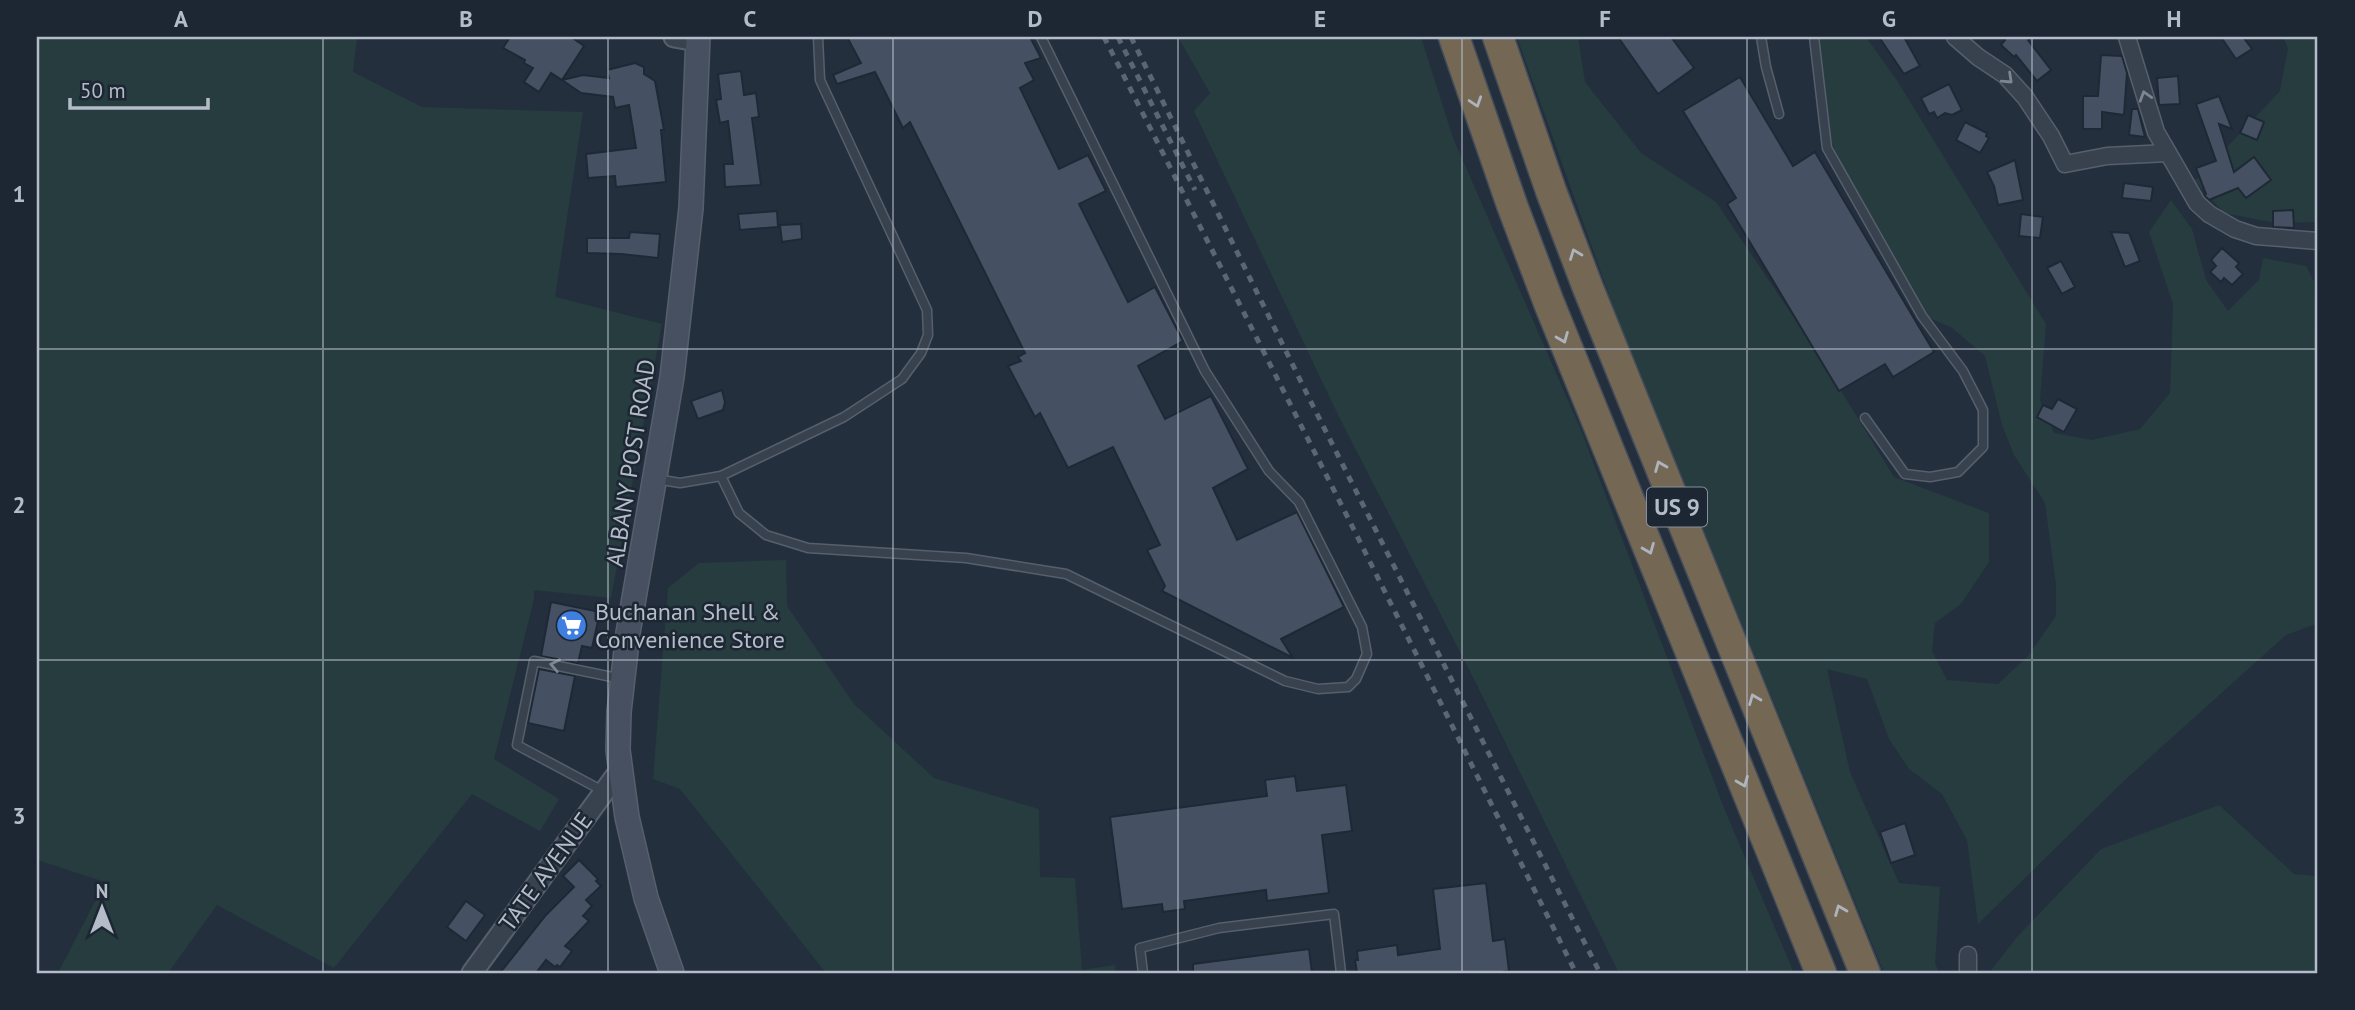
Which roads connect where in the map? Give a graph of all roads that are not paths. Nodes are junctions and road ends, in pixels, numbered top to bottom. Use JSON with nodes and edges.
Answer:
{"nodes":[{"id":1,"x":674,"y":37,"type":"edge"},
{"id":2,"x":818,"y":37,"type":"edge"},
{"id":3,"x":1041,"y":37,"type":"edge"},
{"id":4,"x":1454,"y":37,"type":"edge"},
{"id":5,"x":1498,"y":37,"type":"edge"},
{"id":6,"x":1761,"y":37,"type":"edge"},
{"id":7,"x":1814,"y":37,"type":"edge"},
{"id":8,"x":1955,"y":37,"type":"edge"},
{"id":9,"x":2127,"y":37,"type":"edge"},
{"id":10,"x":697,"y":39,"type":"edge"},
{"id":11,"x":1779,"y":114,"type":"dead end"},
{"id":12,"x":2168,"y":153,"type":"junction"},
{"id":13,"x":2318,"y":241,"type":"edge"},
{"id":14,"x":1864,"y":418,"type":"dead end"},
{"id":15,"x":721,"y":476,"type":"junction"},
{"id":16,"x":656,"y":479,"type":"junction"},
{"id":17,"x":622,"y":678,"type":"junction"},
{"id":18,"x":620,"y":770,"type":"junction"},
{"id":19,"x":604,"y":791,"type":"junction"},
{"id":20,"x":1968,"y":955,"type":"dead end"},
{"id":21,"x":472,"y":973,"type":"edge"},
{"id":22,"x":673,"y":973,"type":"edge"},
{"id":23,"x":1143,"y":973,"type":"edge"},
{"id":24,"x":1341,"y":973,"type":"edge"},
{"id":25,"x":1821,"y":973,"type":"edge"},
{"id":26,"x":1865,"y":973,"type":"edge"},
{"id":27,"x":1968,"y":973,"type":"edge"}],
"edges":[{"from":1,"to":10,"type":"street"},
{"from":2,"to":15,"type":"lane"},
{"from":3,"to":15,"type":"lane"},
{"from":4,"to":25,"type":"highway","number":"US 9","one_way":true},
{"from":26,"to":5,"type":"highway","number":"US 9","one_way":true},
{"from":6,"to":11,"type":"lane"},
{"from":7,"to":14,"type":"lane"},
{"from":8,"to":12,"type":"street","one_way":true},
{"from":12,"to":9,"type":"street","one_way":true},
{"from":10,"to":16,"type":"main road","name":"ALBANY POST ROAD"},
{"from":12,"to":13,"type":"street"},
{"from":15,"to":16,"type":"lane"},
{"from":16,"to":17,"type":"main road","name":"ALBANY POST ROAD"},
{"from":17,"to":18,"type":"main road","name":"ALBANY POST ROAD"},
{"from":17,"to":19,"type":"lane","one_way":true},
{"from":18,"to":19,"type":"street","name":"TATE AVENUE"},
{"from":18,"to":22,"type":"main road","name":"ALBANY POST ROAD"},
{"from":19,"to":21,"type":"street","name":"TATE AVENUE"},
{"from":20,"to":27,"type":"street"},
{"from":23,"to":24,"type":"lane"}]}
